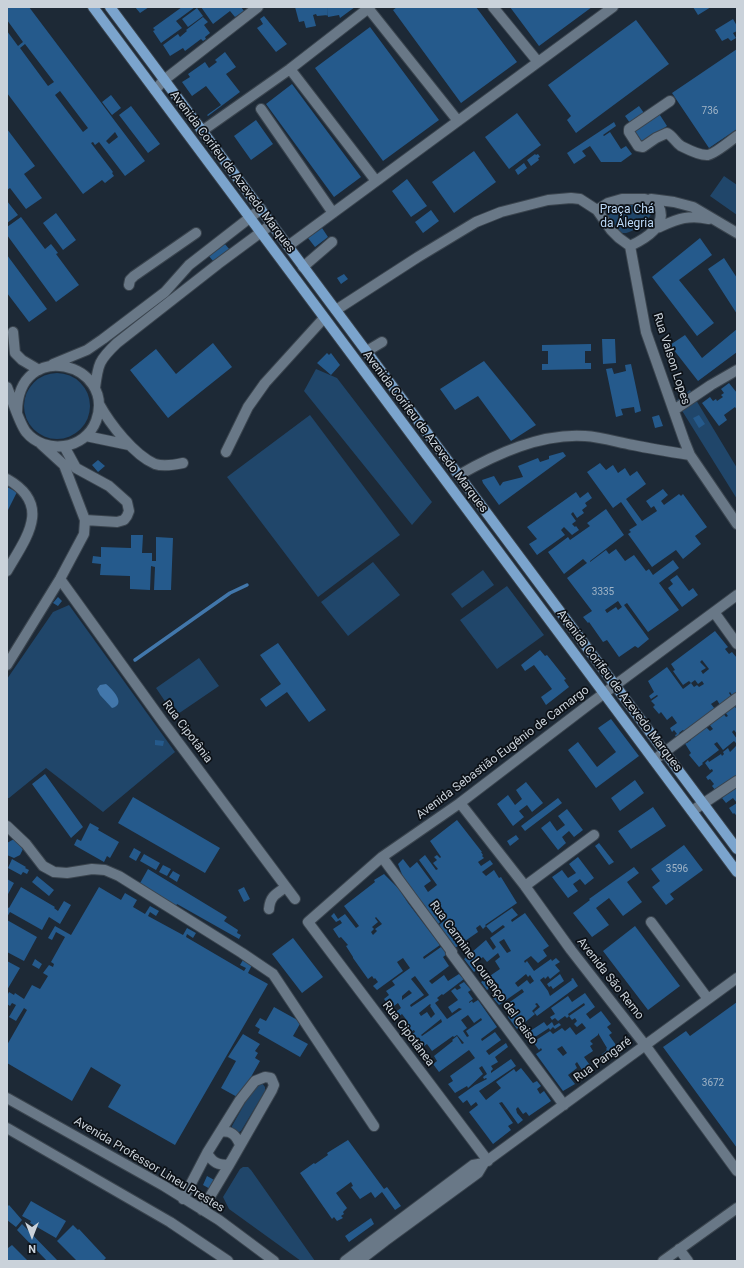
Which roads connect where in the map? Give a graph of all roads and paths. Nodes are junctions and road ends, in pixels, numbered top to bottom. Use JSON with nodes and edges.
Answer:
{"nodes":[{"id":1,"x":93,"y":7,"type":"edge"},
{"id":2,"x":110,"y":7,"type":"edge"},
{"id":3,"x":258,"y":7,"type":"edge"},
{"id":4,"x":493,"y":7,"type":"edge"},
{"id":5,"x":369,"y":8,"type":"edge"},
{"id":6,"x":609,"y":8,"type":"edge"},
{"id":7,"x":538,"y":62,"type":"junction"},
{"id":8,"x":290,"y":69,"type":"junction"},
{"id":9,"x":164,"y":80,"type":"junction"},
{"id":10,"x":155,"y":90,"type":"junction"},
{"id":11,"x":670,"y":101,"type":"dead end"},
{"id":12,"x":261,"y":109,"type":"dead end"},
{"id":13,"x":458,"y":121,"type":"junction"},
{"id":14,"x":202,"y":131,"type":"junction"},
{"id":15,"x":737,"y":136,"type":"edge"},
{"id":16,"x":376,"y":181,"type":"junction"},
{"id":17,"x":645,"y":199,"type":"junction"},
{"id":18,"x":261,"y":209,"type":"junction"},
{"id":19,"x":597,"y":210,"type":"junction"},
{"id":20,"x":333,"y":213,"type":"junction"},
{"id":21,"x":250,"y":217,"type":"junction"},
{"id":22,"x":715,"y":220,"type":"junction"},
{"id":23,"x":272,"y":224,"type":"junction"},
{"id":24,"x":657,"y":228,"type":"junction"},
{"id":25,"x":196,"y":232,"type":"dead end"},
{"id":26,"x":261,"y":233,"type":"junction"},
{"id":27,"x":737,"y":233,"type":"edge"},
{"id":28,"x":332,"y":242,"type":"dead end"},
{"id":29,"x":288,"y":246,"type":"junction"},
{"id":30,"x":630,"y":246,"type":"junction"},
{"id":31,"x":303,"y":267,"type":"junction"},
{"id":32,"x":143,"y":271,"type":"dead end"},
{"id":33,"x":336,"y":310,"type":"junction"},
{"id":34,"x":324,"y":318,"type":"junction"},
{"id":35,"x":13,"y":332,"type":"dead end"},
{"id":36,"x":382,"y":342,"type":"dead end"},
{"id":37,"x":367,"y":351,"type":"junction"},
{"id":38,"x":42,"y":368,"type":"junction"},
{"id":39,"x":737,"y":370,"type":"edge"},
{"id":40,"x":28,"y":378,"type":"junction"},
{"id":41,"x":7,"y":387,"type":"edge"},
{"id":42,"x":95,"y":388,"type":"junction"},
{"id":43,"x":99,"y":404,"type":"junction"},
{"id":44,"x":7,"y":407,"type":"edge"},
{"id":45,"x":674,"y":410,"type":"junction"},
{"id":46,"x":17,"y":412,"type":"junction"},
{"id":47,"x":401,"y":420,"type":"junction"},
{"id":48,"x":86,"y":436,"type":"junction"},
{"id":49,"x":40,"y":443,"type":"junction"},
{"id":50,"x":129,"y":445,"type":"junction"},
{"id":51,"x":64,"y":446,"type":"junction"},
{"id":52,"x":226,"y":452,"type":"dead end"},
{"id":53,"x":690,"y":455,"type":"junction"},
{"id":54,"x":183,"y":463,"type":"dead end"},
{"id":55,"x":86,"y":473,"type":"junction"},
{"id":56,"x":459,"y":475,"type":"junction"},
{"id":57,"x":7,"y":480,"type":"edge"},
{"id":58,"x":71,"y":483,"type":"junction"},
{"id":59,"x":85,"y":520,"type":"junction"},
{"id":60,"x":737,"y":524,"type":"edge"},
{"id":61,"x":7,"y":571,"type":"edge"},
{"id":62,"x":60,"y":579,"type":"junction"},
{"id":63,"x":737,"y":595,"type":"edge"},
{"id":64,"x":714,"y":612,"type":"junction"},
{"id":65,"x":737,"y":644,"type":"edge"},
{"id":66,"x":7,"y":665,"type":"edge"},
{"id":67,"x":615,"y":685,"type":"junction"},
{"id":68,"x":604,"y":693,"type":"junction"},
{"id":69,"x":737,"y":698,"type":"edge"},
{"id":70,"x":665,"y":752,"type":"junction"},
{"id":71,"x":654,"y":760,"type":"junction"},
{"id":72,"x":737,"y":781,"type":"edge"},
{"id":73,"x":460,"y":803,"type":"junction"},
{"id":74,"x":703,"y":803,"type":"junction"},
{"id":75,"x":692,"y":811,"type":"junction"},
{"id":76,"x":7,"y":826,"type":"edge"},
{"id":77,"x":594,"y":835,"type":"dead end"},
{"id":78,"x":737,"y":849,"type":"edge"},
{"id":79,"x":382,"y":857,"type":"junction"},
{"id":80,"x":736,"y":868,"type":"edge"},
{"id":81,"x":525,"y":886,"type":"junction"},
{"id":82,"x":286,"y":887,"type":"junction"},
{"id":83,"x":295,"y":899,"type":"dead end"},
{"id":84,"x":269,"y":909,"type":"dead end"},
{"id":85,"x":308,"y":922,"type":"joint"},
{"id":86,"x":651,"y":922,"type":"dead end"},
{"id":87,"x":737,"y":978,"type":"edge"},
{"id":88,"x":708,"y":999,"type":"junction"},
{"id":89,"x":645,"y":1045,"type":"junction"},
{"id":90,"x":7,"y":1098,"type":"edge"},
{"id":91,"x":564,"y":1105,"type":"junction"},
{"id":92,"x":374,"y":1126,"type":"dead end"},
{"id":93,"x":7,"y":1128,"type":"edge"},
{"id":94,"x":220,"y":1132,"type":"junction"},
{"id":95,"x":240,"y":1145,"type":"junction"},
{"id":96,"x":207,"y":1153,"type":"junction"},
{"id":97,"x":486,"y":1162,"type":"junction"},
{"id":98,"x":229,"y":1165,"type":"junction"},
{"id":99,"x":737,"y":1171,"type":"edge"},
{"id":100,"x":183,"y":1199,"type":"junction"},
{"id":101,"x":737,"y":1208,"type":"edge"},
{"id":102,"x":202,"y":1210,"type":"junction"},
{"id":103,"x":679,"y":1249,"type":"junction"},
{"id":104,"x":228,"y":1261,"type":"edge"},
{"id":105,"x":274,"y":1261,"type":"edge"},
{"id":106,"x":345,"y":1261,"type":"edge"},
{"id":107,"x":359,"y":1261,"type":"edge"},
{"id":108,"x":663,"y":1261,"type":"edge"},
{"id":109,"x":688,"y":1261,"type":"edge"}],
"edges":[{"from":1,"to":10,"type":"main road","name":"Avenida Corifeu de Azevedo Marques"},
{"from":2,"to":9,"type":"main road","name":"Avenida Corifeu de Azevedo Marques"},
{"from":3,"to":9,"type":"street"},
{"from":4,"to":7,"type":"street"},
{"from":5,"to":8,"type":"street"},
{"from":5,"to":13,"type":"street"},
{"from":6,"to":7,"type":"street"},
{"from":7,"to":13,"type":"street"},
{"from":8,"to":14,"type":"street"},
{"from":8,"to":16,"type":"street"},
{"from":9,"to":10,"type":"street"},
{"from":9,"to":14,"type":"main road","name":"Avenida Corifeu de Azevedo Marques"},
{"from":10,"to":21,"type":"main road","name":"Avenida Corifeu de Azevedo Marques"},
{"from":11,"to":15,"type":"street"},
{"from":12,"to":20,"type":"street"},
{"from":13,"to":16,"type":"street"},
{"from":14,"to":18,"type":"main road","name":"Avenida Corifeu de Azevedo Marques"},
{"from":16,"to":20,"type":"street"},
{"from":17,"to":19,"type":"street"},
{"from":17,"to":22,"type":"street"},
{"from":17,"to":24,"type":"street"},
{"from":18,"to":21,"type":"street"},
{"from":18,"to":23,"type":"main road","name":"Avenida Corifeu de Azevedo Marques"},
{"from":19,"to":30,"type":"street"},
{"from":19,"to":33,"type":"street"},
{"from":20,"to":29,"type":"street"},
{"from":21,"to":26,"type":"main road","name":"Avenida Corifeu de Azevedo Marques"},
{"from":21,"to":38,"type":"street"},
{"from":22,"to":24,"type":"street"},
{"from":22,"to":27,"type":"street"},
{"from":23,"to":26,"type":"street"},
{"from":23,"to":29,"type":"main road","name":"Avenida Corifeu de Azevedo Marques"},
{"from":24,"to":30,"type":"street"},
{"from":25,"to":32,"type":"street"},
{"from":26,"to":34,"type":"main road","name":"Avenida Corifeu de Azevedo Marques"},
{"from":26,"to":42,"type":"street"},
{"from":28,"to":31,"type":"street"},
{"from":29,"to":31,"type":"main road","name":"Avenida Corifeu de Azevedo Marques"},
{"from":30,"to":45,"type":"street","name":"Rua Valson Lopes"},
{"from":31,"to":33,"type":"main road","name":"Avenida Corifeu de Azevedo Marques"},
{"from":33,"to":37,"type":"main road","name":"Avenida Corifeu de Azevedo Marques"},
{"from":34,"to":47,"type":"main road","name":"Avenida Corifeu de Azevedo Marques"},
{"from":34,"to":52,"type":"street"},
{"from":35,"to":38,"type":"street"},
{"from":36,"to":37,"type":"street"},
{"from":37,"to":56,"type":"main road","name":"Avenida Corifeu de Azevedo Marques"},
{"from":38,"to":40,"type":"street"},
{"from":38,"to":42,"type":"street"},
{"from":39,"to":45,"type":"street"},
{"from":40,"to":41,"type":"street"},
{"from":40,"to":46,"type":"street"},
{"from":41,"to":46,"type":"street"},
{"from":42,"to":43,"type":"street"},
{"from":43,"to":48,"type":"street"},
{"from":43,"to":50,"type":"street"},
{"from":44,"to":46,"type":"street"},
{"from":45,"to":53,"type":"street","name":"Rua Valson Lopes"},
{"from":46,"to":49,"type":"street"},
{"from":47,"to":56,"type":"main road"},
{"from":47,"to":68,"type":"main road","name":"Avenida Corifeu de Azevedo Marques"},
{"from":48,"to":50,"type":"street"},
{"from":48,"to":51,"type":"street"},
{"from":49,"to":51,"type":"street"},
{"from":49,"to":58,"type":"street"},
{"from":50,"to":54,"type":"street"},
{"from":51,"to":55,"type":"street"},
{"from":53,"to":56,"type":"street"},
{"from":53,"to":60,"type":"street","name":"Rua Valson Lopes"},
{"from":55,"to":58,"type":"street"},
{"from":55,"to":59,"type":"street"},
{"from":56,"to":67,"type":"main road","name":"Avenida Corifeu de Azevedo Marques"},
{"from":57,"to":61,"type":"street"},
{"from":58,"to":59,"type":"street"},
{"from":59,"to":62,"type":"street"},
{"from":62,"to":66,"type":"street"},
{"from":62,"to":82,"type":"street","name":"Rua Cipotânia"},
{"from":63,"to":64,"type":"street","name":"Avenida Sebastião Eugênio de Camargo"},
{"from":64,"to":65,"type":"street"},
{"from":64,"to":67,"type":"street","name":"Avenida Sebastião Eugênio de Camargo"},
{"from":67,"to":68,"type":"street","name":"Avenida Sebastião Eugênio de Camargo"},
{"from":67,"to":70,"type":"main road","name":"Avenida Corifeu de Azevedo Marques"},
{"from":68,"to":71,"type":"main road","name":"Avenida Corifeu de Azevedo Marques"},
{"from":68,"to":73,"type":"street","name":"Avenida Sebastião Eugênio de Camargo"},
{"from":69,"to":70,"type":"street"},
{"from":70,"to":71,"type":"street"},
{"from":70,"to":74,"type":"main road","name":"Avenida Corifeu de Azevedo Marques"},
{"from":71,"to":75,"type":"main road","name":"Avenida Corifeu de Azevedo Marques"},
{"from":72,"to":74,"type":"street"},
{"from":73,"to":79,"type":"street","name":"Avenida Sebastião Eugênio de Camargo"},
{"from":73,"to":81,"type":"street","name":"Avenida São Remo"},
{"from":74,"to":75,"type":"street"},
{"from":74,"to":78,"type":"main road","name":"Avenida Corifeu de Azevedo Marques"},
{"from":75,"to":80,"type":"main road","name":"Avenida Corifeu de Azevedo Marques"},
{"from":76,"to":92,"type":"street"},
{"from":77,"to":81,"type":"street"},
{"from":79,"to":85,"type":"street","name":"Avenida Sebastião Eugênio de Camargo"},
{"from":79,"to":91,"type":"street","name":"Rua Carmine Lourenço del Gaiso"},
{"from":81,"to":89,"type":"street","name":"Avenida São Remo"},
{"from":82,"to":83,"type":"street","name":"Rua Cipotânia"},
{"from":82,"to":84,"type":"street"},
{"from":85,"to":97,"type":"street","name":"Rua Cipotânea"},
{"from":86,"to":88,"type":"street"},
{"from":87,"to":88,"type":"street","name":"Rua Pangaré"},
{"from":88,"to":89,"type":"street","name":"Rua Pangaré"},
{"from":89,"to":91,"type":"street","name":"Rua Pangaré"},
{"from":89,"to":99,"type":"street","name":"Avenida São Remo"},
{"from":90,"to":100,"type":"street","name":"Avenida Professor Lineu Prestes"},
{"from":91,"to":97,"type":"street","name":"Rua Pangaré"},
{"from":93,"to":104,"type":"street"},
{"from":94,"to":95,"type":"street"},
{"from":94,"to":95,"type":"street"},
{"from":94,"to":96,"type":"street"},
{"from":95,"to":98,"type":"street"},
{"from":96,"to":98,"type":"street"},
{"from":96,"to":100,"type":"street"},
{"from":97,"to":106,"type":"street","name":"Rua Pangaré"},
{"from":97,"to":107,"type":"street","name":"Rua Pangaré"},
{"from":98,"to":102,"type":"street"},
{"from":100,"to":102,"type":"street","name":"Avenida Professor Lineu Prestes"},
{"from":101,"to":103,"type":"street"},
{"from":102,"to":105,"type":"street","name":"Avenida Professor Lineu Prestes"},
{"from":103,"to":108,"type":"street"},
{"from":103,"to":109,"type":"street"}]}
